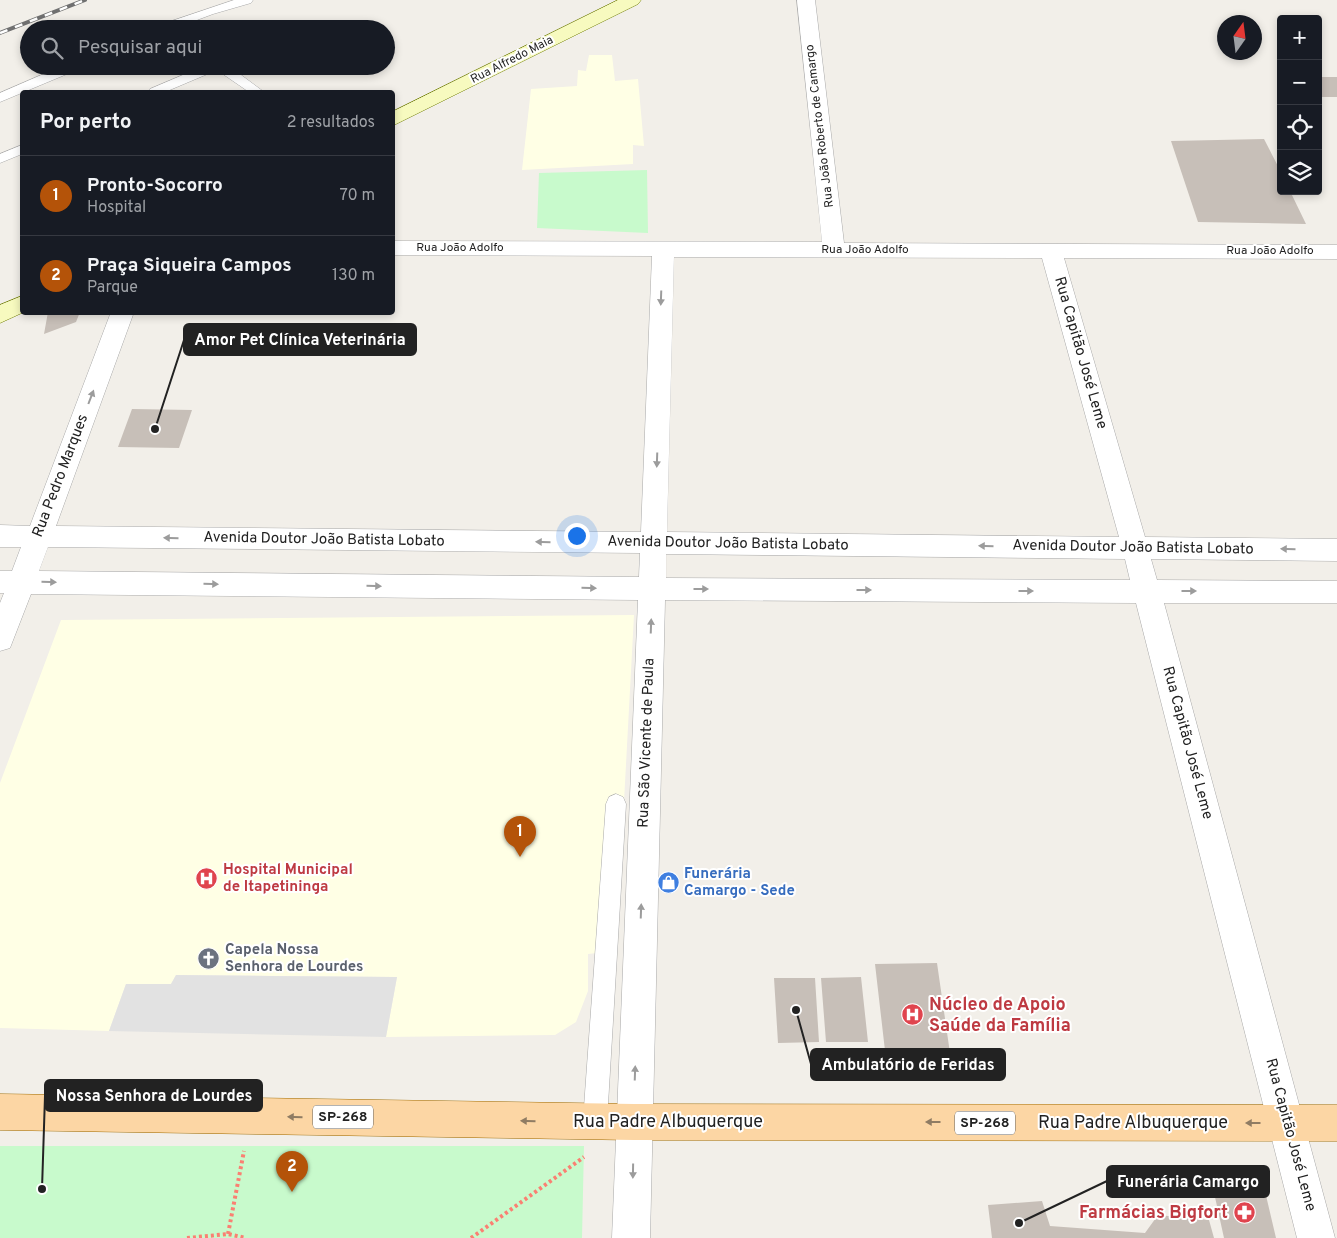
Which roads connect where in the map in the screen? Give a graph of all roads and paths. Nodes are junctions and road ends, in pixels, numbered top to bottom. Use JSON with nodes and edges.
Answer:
{"nodes":[{"id":1,"x":247,"y":0,"type":"edge"},
{"id":2,"x":632,"y":0,"type":"edge"},
{"id":3,"x":806,"y":1,"type":"edge"},
{"id":4,"x":183,"y":20,"type":"edge"},
{"id":5,"x":53,"y":75,"type":"edge"},
{"id":6,"x":196,"y":75,"type":"edge"},
{"id":7,"x":232,"y":75,"type":"edge"},
{"id":8,"x":160,"y":90,"type":"edge"},
{"id":9,"x":254,"y":90,"type":"edge"},
{"id":10,"x":0,"y":98,"type":"edge"},
{"id":11,"x":395,"y":118,"type":"edge"},
{"id":12,"x":20,"y":150,"type":"edge"},
{"id":13,"x":0,"y":159,"type":"edge"},
{"id":14,"x":395,"y":248,"type":"edge"},
{"id":15,"x":662,"y":249,"type":"junction"},
{"id":16,"x":834,"y":250,"type":"junction"},
{"id":17,"x":1051,"y":250,"type":"junction"},
{"id":18,"x":1337,"y":252,"type":"edge"},
{"id":19,"x":20,"y":305,"type":"edge"},
{"id":20,"x":0,"y":315,"type":"edge"},
{"id":21,"x":123,"y":315,"type":"edge"},
{"id":22,"x":0,"y":536,"type":"edge"},
{"id":23,"x":38,"y":537,"type":"junction"},
{"id":24,"x":654,"y":543,"type":"junction"},
{"id":25,"x":1134,"y":548,"type":"junction"},
{"id":26,"x":1337,"y":550,"type":"edge"},
{"id":27,"x":11,"y":582,"type":"edge"},
{"id":28,"x":652,"y":589,"type":"junction"},
{"id":29,"x":1147,"y":591,"type":"junction"},
{"id":30,"x":1337,"y":592,"type":"edge"},
{"id":31,"x":0,"y":639,"type":"edge"},
{"id":32,"x":616,"y":804,"type":"dead end"},
{"id":33,"x":0,"y":1112,"type":"edge"},
{"id":34,"x":251,"y":1116,"type":"junction"},
{"id":35,"x":634,"y":1122,"type":"junction"},
{"id":36,"x":1287,"y":1123,"type":"junction"},
{"id":37,"x":1337,"y":1124,"type":"edge"},
{"id":38,"x":588,"y":1131,"type":"junction"},
{"id":39,"x":228,"y":1234,"type":"junction"},
{"id":40,"x":187,"y":1238,"type":"edge"},
{"id":41,"x":246,"y":1238,"type":"edge"},
{"id":42,"x":471,"y":1238,"type":"edge"},
{"id":43,"x":631,"y":1238,"type":"edge"},
{"id":44,"x":1316,"y":1238,"type":"edge"}],
"edges":[{"from":1,"to":4,"type":"lane"},
{"from":2,"to":11,"type":"main road","name":"Rua Alfredo Maia"},
{"from":3,"to":16,"type":"street","name":"Rua João Roberto de Camargo"},
{"from":5,"to":10,"type":"lane"},
{"from":6,"to":8,"type":"lane"},
{"from":7,"to":9,"type":"lane"},
{"from":12,"to":13,"type":"lane"},
{"from":14,"to":15,"type":"street","name":"Rua João Adolfo"},
{"from":15,"to":16,"type":"street","name":"Rua João Adolfo"},
{"from":15,"to":24,"type":"street","name":"Rua São Vicente de Paula","one_way":true},
{"from":16,"to":17,"type":"street","name":"Rua João Adolfo"},
{"from":17,"to":18,"type":"street","name":"Rua João Adolfo"},
{"from":17,"to":25,"type":"street","name":"Rua Capitão José Leme"},
{"from":19,"to":20,"type":"main road"},
{"from":23,"to":21,"type":"street","name":"Rua Pedro Marques","one_way":true},
{"from":22,"to":23,"type":"street","name":"Avenida Doutor João Batista Lobato"},
{"from":24,"to":23,"type":"street","name":"Avenida Doutor João Batista Lobato","one_way":true},
{"from":23,"to":27,"type":"street","name":"Rua Pedro Marques"},
{"from":25,"to":24,"type":"street","name":"Avenida Doutor João Batista Lobato","one_way":true},
{"from":24,"to":28,"type":"street","name":"Rua São Vicente de Paula"},
{"from":26,"to":25,"type":"street","name":"Avenida Doutor João Batista Lobato","one_way":true},
{"from":25,"to":29,"type":"street","name":"Rua Capitão José Leme"},
{"from":27,"to":28,"type":"street","one_way":true},
{"from":27,"to":31,"type":"street","name":"Rua Pedro Marques"},
{"from":28,"to":29,"type":"street","one_way":true},
{"from":35,"to":28,"type":"street","name":"Rua São Vicente de Paula","one_way":true},
{"from":29,"to":30,"type":"street","one_way":true},
{"from":29,"to":36,"type":"street","name":"Rua Capitão José Leme"},
{"from":32,"to":38,"type":"lane"},
{"from":33,"to":34,"type":"main road","name":"Rua Padre Albuquerque","number":"SP-268"},
{"from":38,"to":34,"type":"main road","name":"Rua Padre Albuquerque","number":"SP-268","one_way":true},
{"from":34,"to":39,"type":"path"},
{"from":36,"to":35,"type":"main road","name":"Rua Padre Albuquerque","number":"SP-268","one_way":true},
{"from":35,"to":38,"type":"main road","name":"Rua Padre Albuquerque"},
{"from":35,"to":43,"type":"street","name":"Rua São Vicente de Paula","one_way":true},
{"from":36,"to":37,"type":"main road","name":"Rua Padre Albuquerque","number":"SP-268"},
{"from":36,"to":44,"type":"street","name":"Rua Capitão José Leme"},
{"from":38,"to":42,"type":"path"},
{"from":39,"to":40,"type":"path"},
{"from":39,"to":41,"type":"path"}]}
